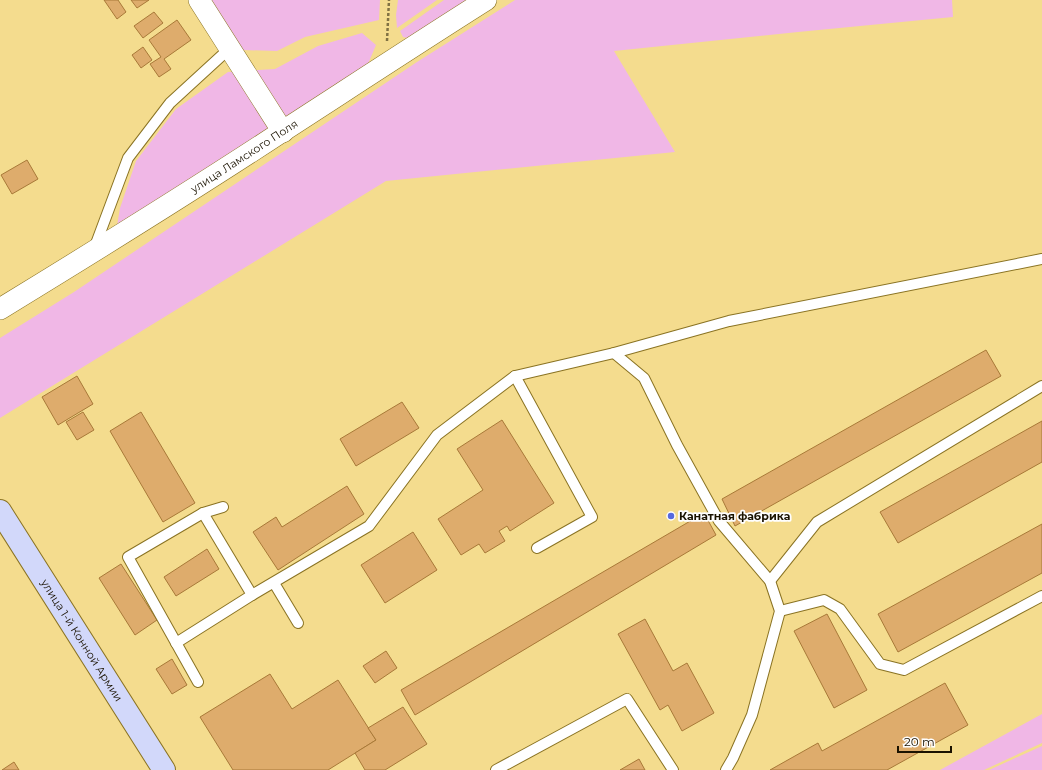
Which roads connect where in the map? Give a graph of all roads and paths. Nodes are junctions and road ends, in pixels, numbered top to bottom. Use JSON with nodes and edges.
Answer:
{"nodes":[{"id":1,"x":199,"y":0,"type":"edge"},
{"id":2,"x":389,"y":0,"type":"edge"},
{"id":3,"x":486,"y":0,"type":"edge"},
{"id":4,"x":230,"y":48,"type":"junction"},
{"id":5,"x":387,"y":63,"type":"junction"},
{"id":6,"x":283,"y":132,"type":"junction"},
{"id":7,"x":92,"y":252,"type":"junction"},
{"id":8,"x":1042,"y":260,"type":"edge"},
{"id":9,"x":0,"y":310,"type":"edge"},
{"id":10,"x":614,"y":354,"type":"junction"},
{"id":11,"x":515,"y":376,"type":"junction"},
{"id":12,"x":1042,"y":386,"type":"edge"},
{"id":13,"x":223,"y":506,"type":"dead end"},
{"id":14,"x":0,"y":511,"type":"edge"},
{"id":15,"x":203,"y":513,"type":"junction"},
{"id":16,"x":537,"y":548,"type":"dead end"},
{"id":17,"x":770,"y":581,"type":"junction"},
{"id":18,"x":274,"y":582,"type":"junction"},
{"id":19,"x":252,"y":595,"type":"junction"},
{"id":20,"x":1042,"y":596,"type":"edge"},
{"id":21,"x":780,"y":611,"type":"junction"},
{"id":22,"x":298,"y":623,"type":"dead end"},
{"id":23,"x":176,"y":644,"type":"junction"},
{"id":24,"x":198,"y":682,"type":"dead end"},
{"id":25,"x":164,"y":770,"type":"edge"},
{"id":26,"x":496,"y":770,"type":"edge"},
{"id":27,"x":673,"y":770,"type":"edge"},
{"id":28,"x":726,"y":770,"type":"edge"}],
"edges":[{"from":1,"to":4,"type":"street"},
{"from":2,"to":5,"type":"path"},
{"from":3,"to":5,"type":"street","name":"улица Ламского Поля"},
{"from":4,"to":6,"type":"street"},
{"from":4,"to":7,"type":"lane"},
{"from":5,"to":6,"type":"street","name":"улица Ламского Поля"},
{"from":6,"to":7,"type":"street","name":"улица Ламского Поля"},
{"from":7,"to":9,"type":"street","name":"улица Ламского Поля"},
{"from":8,"to":10,"type":"lane"},
{"from":10,"to":11,"type":"lane"},
{"from":10,"to":17,"type":"lane"},
{"from":11,"to":16,"type":"lane"},
{"from":11,"to":18,"type":"lane"},
{"from":12,"to":17,"type":"lane"},
{"from":13,"to":15,"type":"lane"},
{"from":14,"to":25,"type":"main road","name":"улица 1-й Конной Армии"},
{"from":15,"to":19,"type":"lane"},
{"from":15,"to":23,"type":"lane"},
{"from":17,"to":21,"type":"lane"},
{"from":18,"to":19,"type":"lane"},
{"from":18,"to":22,"type":"lane"},
{"from":19,"to":23,"type":"lane"},
{"from":20,"to":21,"type":"lane"},
{"from":21,"to":28,"type":"lane"},
{"from":23,"to":24,"type":"lane"},
{"from":26,"to":27,"type":"lane"}]}
